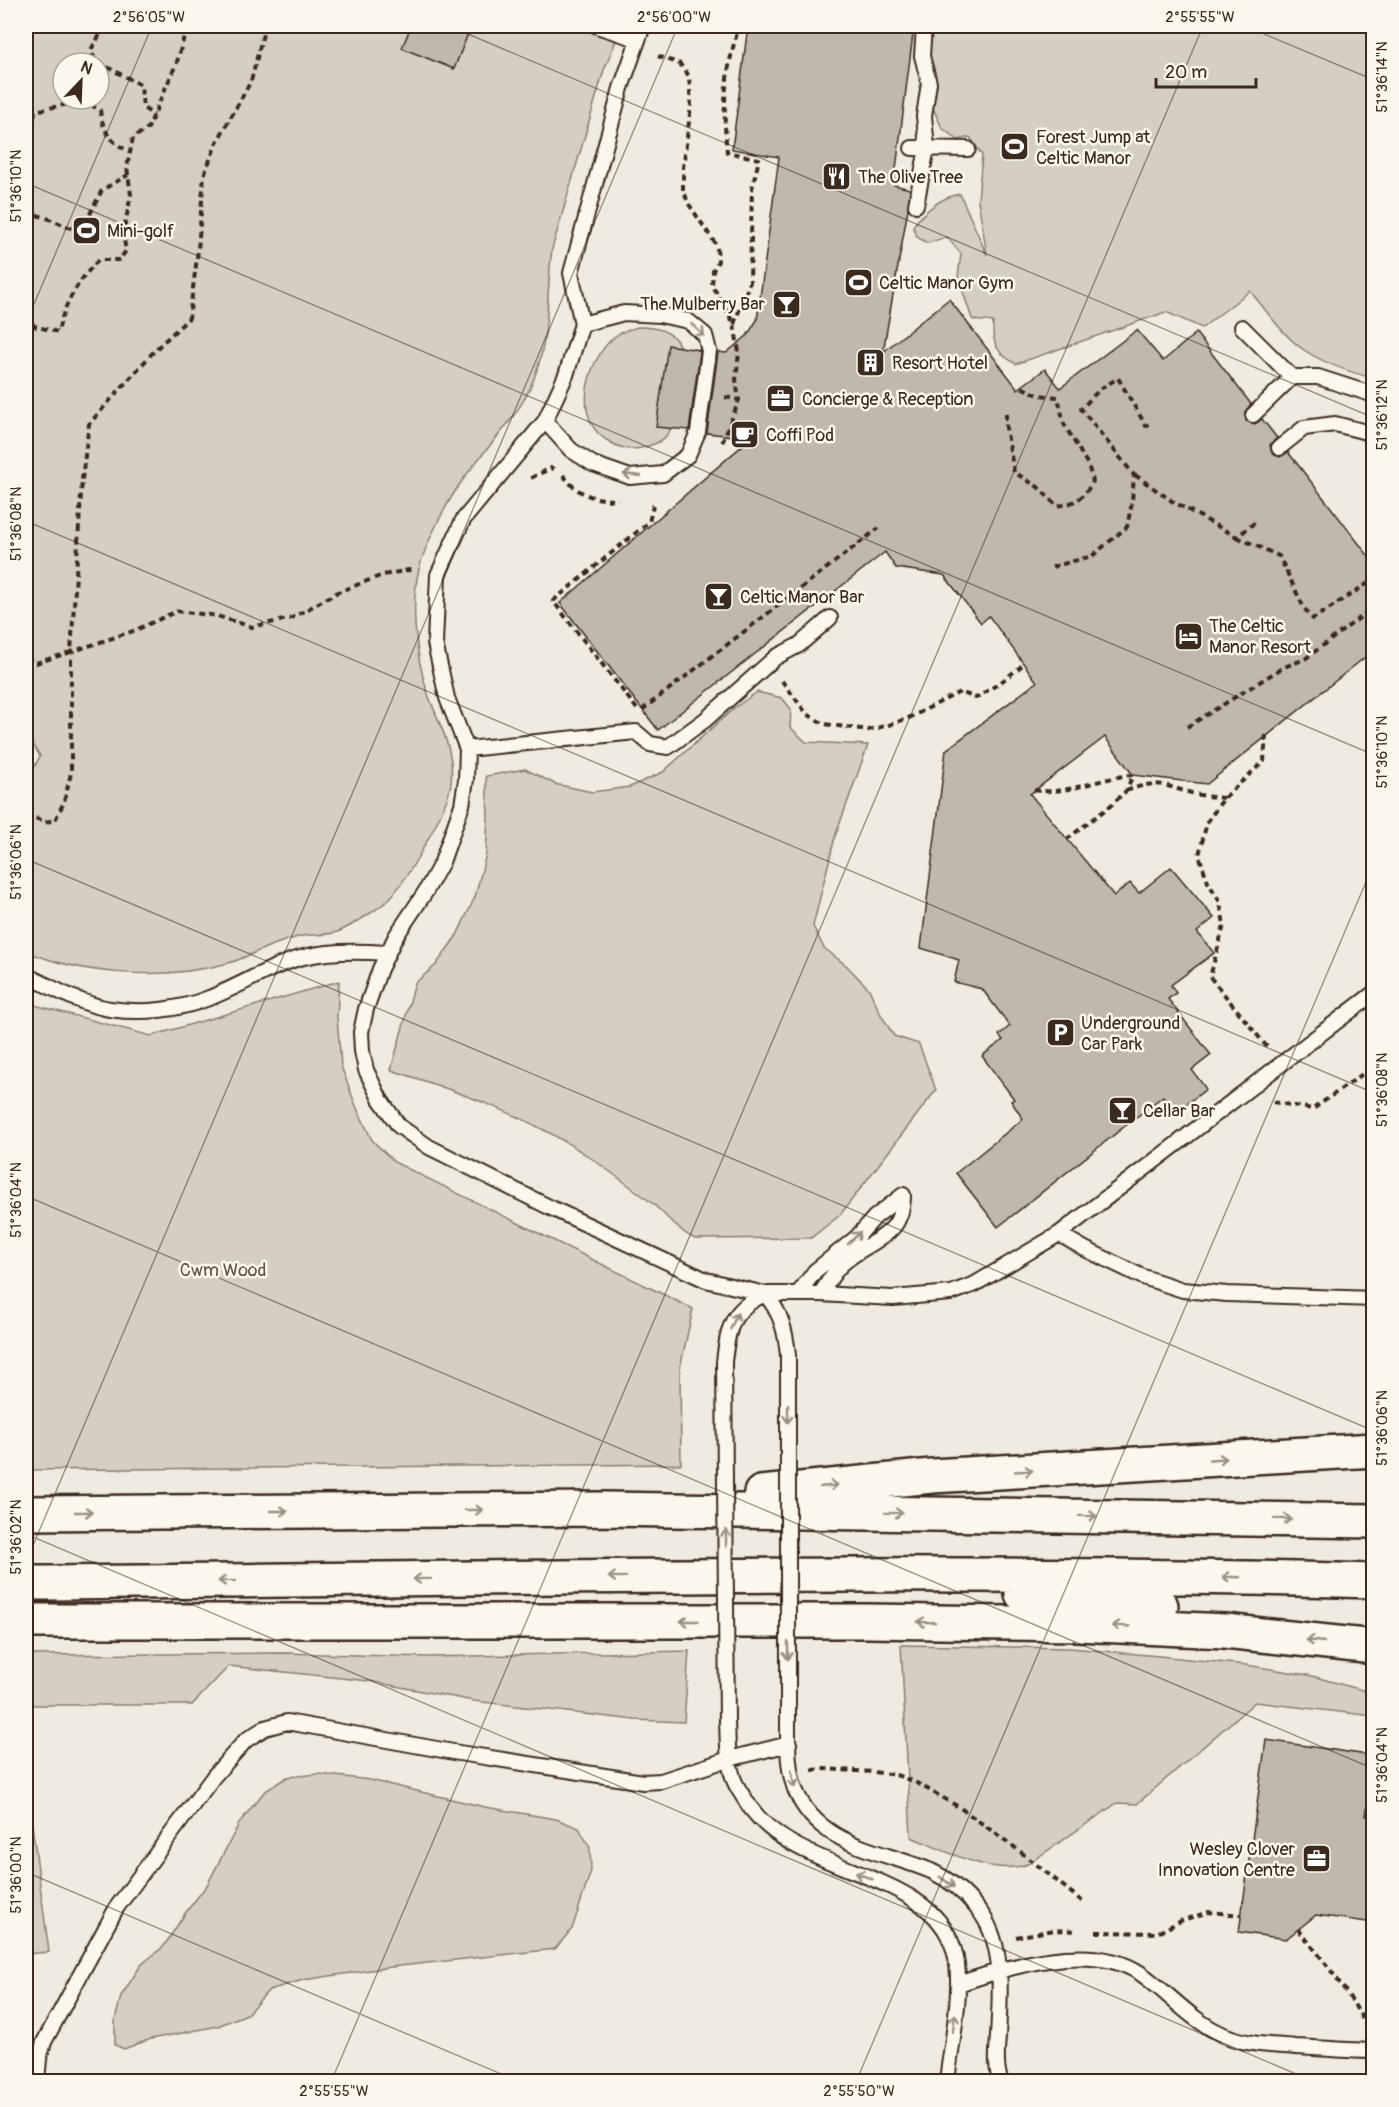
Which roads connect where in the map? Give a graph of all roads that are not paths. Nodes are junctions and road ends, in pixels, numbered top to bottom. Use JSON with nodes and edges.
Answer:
{"nodes":[{"id":1,"x":597,"y":26,"type":"edge"},
{"id":2,"x":643,"y":26,"type":"edge"},
{"id":3,"x":924,"y":26,"type":"edge"},
{"id":4,"x":636,"y":44,"type":"junction"},
{"id":5,"x":920,"y":148,"type":"junction"},
{"id":6,"x":968,"y":149,"type":"dead end"},
{"id":7,"x":916,"y":205,"type":"dead end"},
{"id":8,"x":582,"y":324,"type":"junction"},
{"id":9,"x":1242,"y":327,"type":"dead end"},
{"id":10,"x":1292,"y":377,"type":"junction"},
{"id":11,"x":1374,"y":394,"type":"edge"},
{"id":12,"x":1253,"y":415,"type":"dead end"},
{"id":13,"x":545,"y":421,"type":"junction"},
{"id":14,"x":1374,"y":434,"type":"edge"},
{"id":15,"x":1279,"y":448,"type":"dead end"},
{"id":16,"x":830,"y":618,"type":"dead end"},
{"id":17,"x":467,"y":749,"type":"junction"},
{"id":18,"x":388,"y":953,"type":"junction"},
{"id":19,"x":26,"y":975,"type":"edge"},
{"id":20,"x":1374,"y":993,"type":"edge"},
{"id":21,"x":1059,"y":1234,"type":"junction"},
{"id":22,"x":765,"y":1294,"type":"junction"},
{"id":23,"x":798,"y":1294,"type":"junction"},
{"id":24,"x":820,"y":1294,"type":"junction"},
{"id":25,"x":1374,"y":1299,"type":"edge"},
{"id":26,"x":1374,"y":1450,"type":"edge"},
{"id":27,"x":604,"y":1509,"type":"junction"},
{"id":28,"x":26,"y":1513,"type":"edge"},
{"id":29,"x":1374,"y":1521,"type":"edge"},
{"id":30,"x":844,"y":1575,"type":"junction"},
{"id":31,"x":1374,"y":1581,"type":"edge"},
{"id":32,"x":26,"y":1583,"type":"edge"},
{"id":33,"x":26,"y":1621,"type":"edge"},
{"id":34,"x":1374,"y":1624,"type":"edge"},
{"id":35,"x":1374,"y":1647,"type":"edge"},
{"id":36,"x":789,"y":1744,"type":"junction"},
{"id":37,"x":729,"y":1759,"type":"junction"},
{"id":38,"x":999,"y":1971,"type":"junction"},
{"id":39,"x":958,"y":1984,"type":"junction"},
{"id":40,"x":1374,"y":2051,"type":"edge"},
{"id":41,"x":37,"y":2082,"type":"edge"},
{"id":42,"x":947,"y":2082,"type":"edge"},
{"id":43,"x":1001,"y":2082,"type":"edge"}],
"edges":[{"from":1,"to":4,"type":"lane"},
{"from":2,"to":4,"type":"lane"},
{"from":3,"to":5,"type":"lane"},
{"from":4,"to":8,"type":"lane"},
{"from":5,"to":6,"type":"lane"},
{"from":5,"to":7,"type":"lane"},
{"from":8,"to":13,"type":"lane"},
{"from":8,"to":13,"type":"lane","one_way":true},
{"from":9,"to":10,"type":"lane"},
{"from":10,"to":11,"type":"lane"},
{"from":10,"to":12,"type":"lane"},
{"from":13,"to":17,"type":"lane"},
{"from":14,"to":15,"type":"lane"},
{"from":16,"to":17,"type":"lane"},
{"from":17,"to":18,"type":"lane"},
{"from":18,"to":19,"type":"lane"},
{"from":18,"to":22,"type":"lane"},
{"from":20,"to":21,"type":"lane"},
{"from":21,"to":24,"type":"lane"},
{"from":21,"to":25,"type":"lane"},
{"from":22,"to":23,"type":"lane"},
{"from":22,"to":36,"type":"lane","one_way":true,"bridge":true},
{"from":37,"to":22,"type":"lane","one_way":true,"bridge":true},
{"from":23,"to":24,"type":"lane"},
{"from":23,"to":24,"type":"lane","one_way":true},
{"from":27,"to":26,"type":"highway","one_way":true},
{"from":28,"to":27,"type":"highway","one_way":true},
{"from":27,"to":29,"type":"highway","one_way":true},
{"from":31,"to":30,"type":"highway","one_way":true},
{"from":30,"to":32,"type":"highway","one_way":true},
{"from":30,"to":34,"type":"highway"},
{"from":35,"to":33,"type":"highway","one_way":true},
{"from":36,"to":37,"type":"lane"},
{"from":36,"to":38,"type":"lane","one_way":true},
{"from":39,"to":37,"type":"lane","one_way":true},
{"from":37,"to":41,"type":"lane"},
{"from":38,"to":39,"type":"lane"},
{"from":38,"to":40,"type":"lane"},
{"from":38,"to":43,"type":"lane"},
{"from":42,"to":39,"type":"lane","one_way":true}]}
